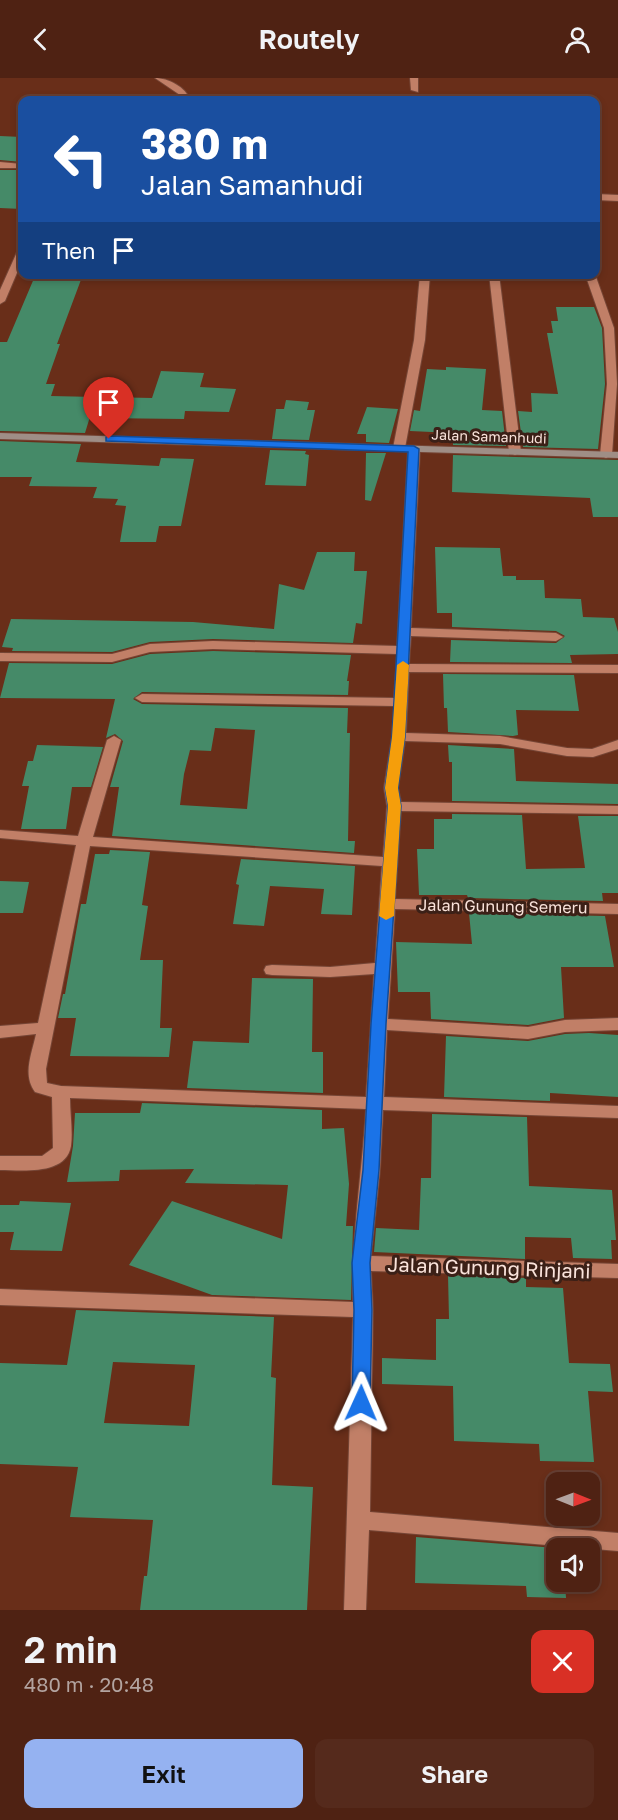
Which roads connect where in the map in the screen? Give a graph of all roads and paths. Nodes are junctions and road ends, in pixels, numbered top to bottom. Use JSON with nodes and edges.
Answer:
{"nodes":[{"id":1,"x":159,"y":78,"type":"edge"},
{"id":2,"x":414,"y":78,"type":"edge"},
{"id":3,"x":415,"y":90,"type":"dead end"},
{"id":4,"x":185,"y":96,"type":"edge"},
{"id":5,"x":0,"y":165,"type":"edge"},
{"id":6,"x":18,"y":166,"type":"edge"},
{"id":7,"x":600,"y":197,"type":"edge"},
{"id":8,"x":618,"y":198,"type":"edge"},
{"id":9,"x":18,"y":261,"type":"edge"},
{"id":10,"x":425,"y":279,"type":"edge"},
{"id":11,"x":495,"y":279,"type":"edge"},
{"id":12,"x":592,"y":279,"type":"edge"},
{"id":13,"x":0,"y":302,"type":"edge"},
{"id":14,"x":0,"y":436,"type":"edge"},
{"id":15,"x":406,"y":449,"type":"junction"},
{"id":16,"x":515,"y":452,"type":"junction"},
{"id":17,"x":606,"y":455,"type":"junction"},
{"id":18,"x":618,"y":455,"type":"edge"},
{"id":19,"x":405,"y":632,"type":"junction"},
{"id":20,"x":556,"y":637,"type":"dead end"},
{"id":21,"x":403,"y":650,"type":"junction"},
{"id":22,"x":0,"y":657,"type":"edge"},
{"id":23,"x":403,"y":668,"type":"junction"},
{"id":24,"x":618,"y":669,"type":"edge"},
{"id":25,"x":142,"y":698,"type":"dead end"},
{"id":26,"x":400,"y":702,"type":"junction"},
{"id":27,"x":399,"y":737,"type":"junction"},
{"id":28,"x":114,"y":740,"type":"dead end"},
{"id":29,"x":618,"y":744,"type":"edge"},
{"id":30,"x":394,"y":806,"type":"junction"},
{"id":31,"x":618,"y":810,"type":"edge"},
{"id":32,"x":0,"y":834,"type":"edge"},
{"id":33,"x":84,"y":841,"type":"junction"},
{"id":34,"x":390,"y":862,"type":"junction"},
{"id":35,"x":387,"y":904,"type":"junction"},
{"id":36,"x":618,"y":909,"type":"edge"},
{"id":37,"x":383,"y":968,"type":"junction"},
{"id":38,"x":272,"y":970,"type":"dead end"},
{"id":39,"x":379,"y":1024,"type":"junction"},
{"id":40,"x":618,"y":1024,"type":"edge"},
{"id":41,"x":45,"y":1028,"type":"junction"},
{"id":42,"x":0,"y":1032,"type":"edge"},
{"id":43,"x":60,"y":1092,"type":"junction"},
{"id":44,"x":375,"y":1104,"type":"junction"},
{"id":45,"x":618,"y":1112,"type":"edge"},
{"id":46,"x":0,"y":1163,"type":"edge"},
{"id":47,"x":361,"y":1263,"type":"junction"},
{"id":48,"x":618,"y":1271,"type":"edge"},
{"id":49,"x":0,"y":1297,"type":"edge"},
{"id":50,"x":363,"y":1310,"type":"junction"},
{"id":51,"x":359,"y":1520,"type":"junction"},
{"id":52,"x":618,"y":1542,"type":"edge"},
{"id":53,"x":354,"y":1610,"type":"edge"}],
"edges":[{"from":1,"to":4,"type":"street"},
{"from":2,"to":3,"type":"street"},
{"from":5,"to":6,"type":"street"},
{"from":7,"to":8,"type":"street"},
{"from":9,"to":13,"type":"street"},
{"from":10,"to":15,"type":"street"},
{"from":11,"to":16,"type":"street"},
{"from":12,"to":17,"type":"street"},
{"from":14,"to":15,"type":"street","name":"Jalan Samanhudi"},
{"from":15,"to":16,"type":"street","name":"Jalan Samanhudi"},
{"from":15,"to":19,"type":"street"},
{"from":16,"to":17,"type":"street","name":"Jalan Samanhudi"},
{"from":17,"to":18,"type":"street","name":"Jalan Samanhudi"},
{"from":19,"to":20,"type":"street"},
{"from":19,"to":21,"type":"street"},
{"from":21,"to":22,"type":"street"},
{"from":21,"to":23,"type":"street"},
{"from":23,"to":24,"type":"street"},
{"from":23,"to":26,"type":"street"},
{"from":25,"to":26,"type":"street"},
{"from":26,"to":27,"type":"street"},
{"from":27,"to":29,"type":"street"},
{"from":27,"to":30,"type":"street"},
{"from":28,"to":33,"type":"street"},
{"from":30,"to":31,"type":"street"},
{"from":30,"to":34,"type":"street"},
{"from":32,"to":33,"type":"street"},
{"from":33,"to":34,"type":"street"},
{"from":33,"to":41,"type":"street"},
{"from":34,"to":35,"type":"street"},
{"from":35,"to":36,"type":"street","name":"Jalan Gunung Semeru"},
{"from":35,"to":37,"type":"street"},
{"from":37,"to":38,"type":"street"},
{"from":37,"to":39,"type":"street"},
{"from":39,"to":40,"type":"street"},
{"from":39,"to":44,"type":"street"},
{"from":41,"to":42,"type":"street"},
{"from":41,"to":43,"type":"street"},
{"from":43,"to":44,"type":"street"},
{"from":43,"to":46,"type":"street"},
{"from":44,"to":45,"type":"street"},
{"from":44,"to":47,"type":"street"},
{"from":47,"to":48,"type":"street","name":"Jalan Gunung Rinjani"},
{"from":47,"to":50,"type":"street"},
{"from":49,"to":50,"type":"street"},
{"from":50,"to":51,"type":"street"},
{"from":51,"to":52,"type":"street"},
{"from":51,"to":53,"type":"street"}]}
